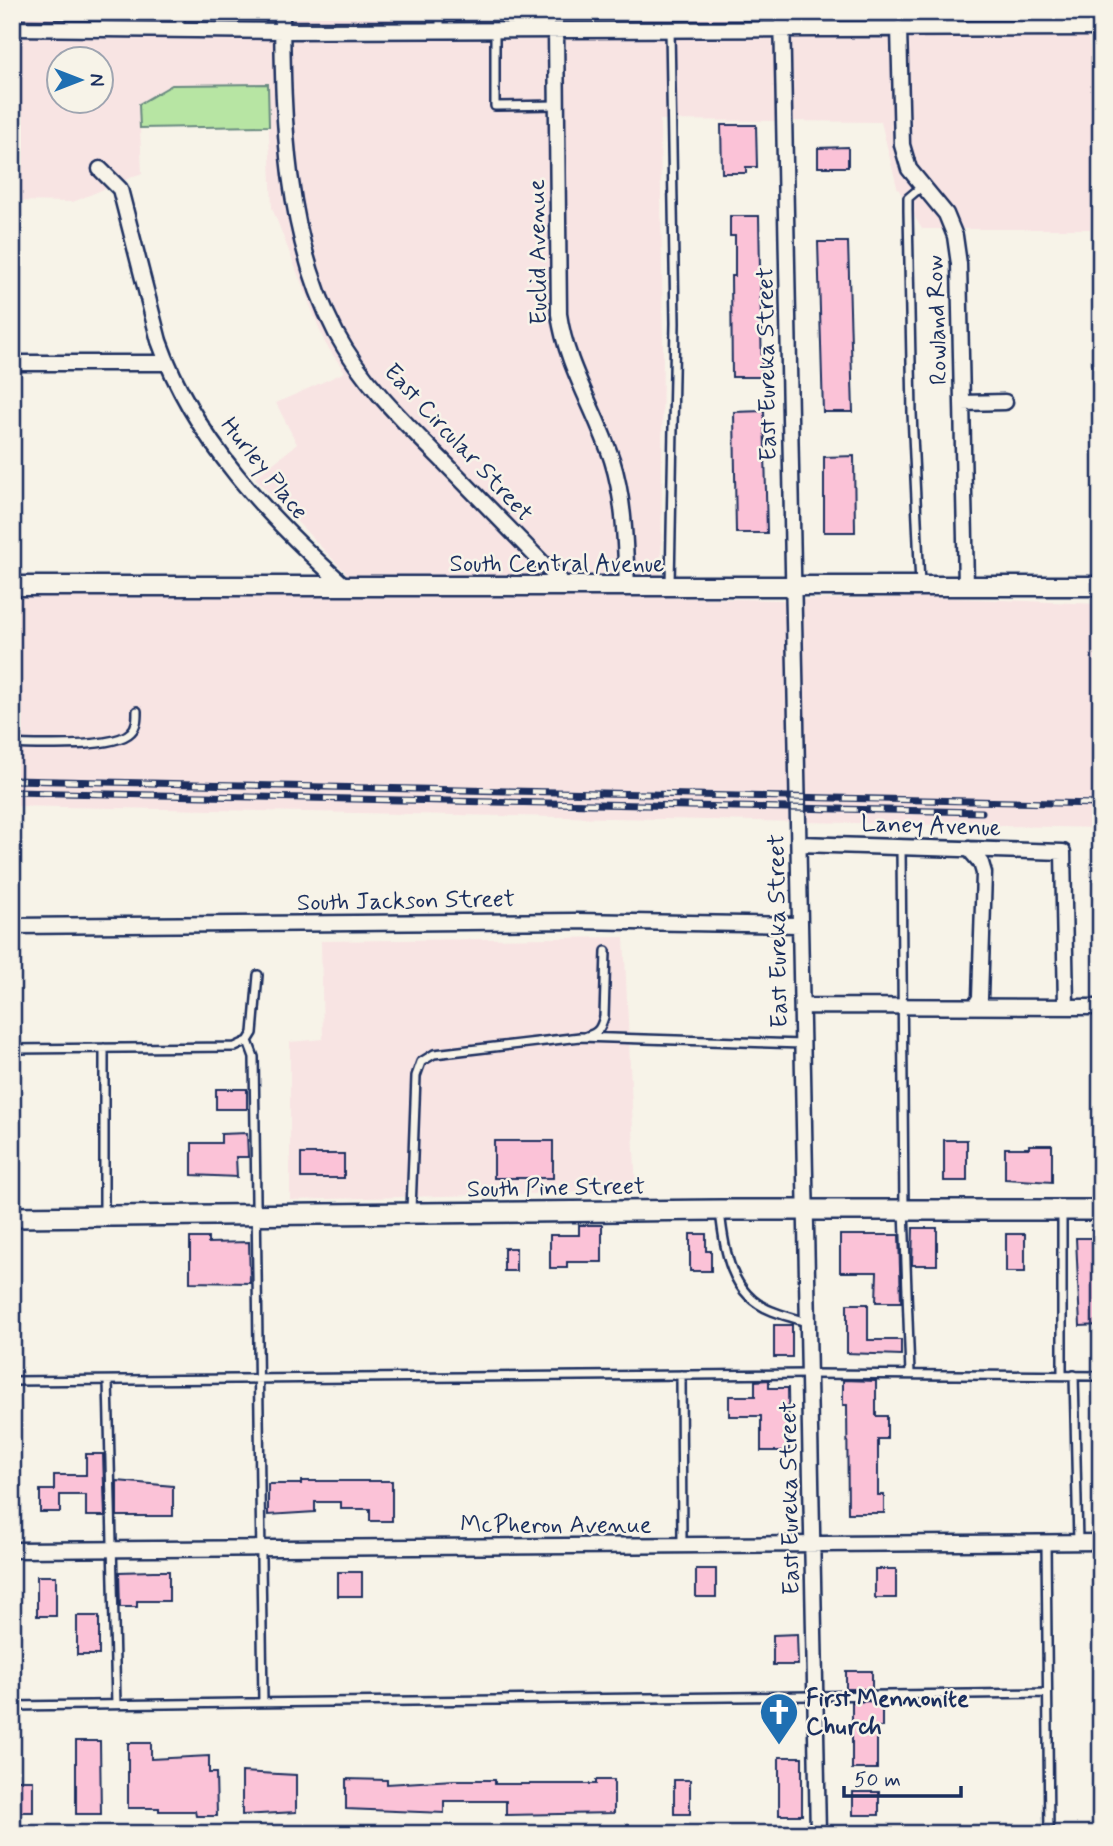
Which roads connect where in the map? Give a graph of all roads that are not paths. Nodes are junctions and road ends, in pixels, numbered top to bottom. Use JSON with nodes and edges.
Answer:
{"nodes":[{"id":1,"x":180,"y":12,"type":"edge"},
{"id":2,"x":282,"y":12,"type":"edge"},
{"id":3,"x":440,"y":12,"type":"edge"},
{"id":4,"x":538,"y":12,"type":"edge"},
{"id":5,"x":782,"y":20,"type":"edge"},
{"id":6,"x":899,"y":27,"type":"junction"},
{"id":7,"x":12,"y":28,"type":"edge"},
{"id":8,"x":1095,"y":28,"type":"edge"},
{"id":9,"x":670,"y":29,"type":"junction"},
{"id":10,"x":180,"y":30,"type":"junction"},
{"id":11,"x":440,"y":30,"type":"junction"},
{"id":12,"x":495,"y":30,"type":"junction"},
{"id":13,"x":538,"y":30,"type":"junction"},
{"id":14,"x":556,"y":30,"type":"junction"},
{"id":15,"x":283,"y":31,"type":"junction"},
{"id":16,"x":557,"y":105,"type":"junction"},
{"id":17,"x":100,"y":169,"type":"dead end"},
{"id":18,"x":921,"y":187,"type":"junction"},
{"id":19,"x":12,"y":363,"type":"edge"},
{"id":20,"x":167,"y":363,"type":"junction"},
{"id":21,"x":1005,"y":402,"type":"dead end"},
{"id":22,"x":962,"y":403,"type":"junction"},
{"id":23,"x":920,"y":585,"type":"junction"},
{"id":24,"x":966,"y":585,"type":"junction"},
{"id":25,"x":12,"y":586,"type":"edge"},
{"id":26,"x":1101,"y":586,"type":"edge"},
{"id":27,"x":346,"y":587,"type":"junction"},
{"id":28,"x":566,"y":587,"type":"junction"},
{"id":29,"x":626,"y":587,"type":"junction"},
{"id":30,"x":670,"y":588,"type":"junction"},
{"id":31,"x":793,"y":588,"type":"junction"},
{"id":32,"x":137,"y":711,"type":"dead end"},
{"id":33,"x":12,"y":744,"type":"edge"},
{"id":34,"x":799,"y":844,"type":"junction"},
{"id":35,"x":901,"y":847,"type":"junction"},
{"id":36,"x":969,"y":849,"type":"junction"},
{"id":37,"x":800,"y":925,"type":"junction"},
{"id":38,"x":12,"y":926,"type":"edge"},
{"id":39,"x":606,"y":951,"type":"dead end"},
{"id":40,"x":258,"y":975,"type":"dead end"},
{"id":41,"x":802,"y":1006,"type":"junction"},
{"id":42,"x":902,"y":1006,"type":"junction"},
{"id":43,"x":975,"y":1006,"type":"junction"},
{"id":44,"x":1066,"y":1006,"type":"junction"},
{"id":45,"x":1101,"y":1007,"type":"edge"},
{"id":46,"x":580,"y":1037,"type":"junction"},
{"id":47,"x":248,"y":1041,"type":"junction"},
{"id":48,"x":802,"y":1044,"type":"junction"},
{"id":49,"x":104,"y":1048,"type":"junction"},
{"id":50,"x":12,"y":1049,"type":"edge"},
{"id":51,"x":806,"y":1209,"type":"junction"},
{"id":52,"x":904,"y":1209,"type":"junction"},
{"id":53,"x":720,"y":1210,"type":"junction"},
{"id":54,"x":1062,"y":1210,"type":"junction"},
{"id":55,"x":1101,"y":1210,"type":"edge"},
{"id":56,"x":410,"y":1213,"type":"junction"},
{"id":57,"x":255,"y":1215,"type":"junction"},
{"id":58,"x":104,"y":1216,"type":"junction"},
{"id":59,"x":12,"y":1217,"type":"edge"},
{"id":60,"x":808,"y":1324,"type":"junction"},
{"id":61,"x":809,"y":1374,"type":"junction"},
{"id":62,"x":910,"y":1374,"type":"junction"},
{"id":63,"x":681,"y":1375,"type":"junction"},
{"id":64,"x":1062,"y":1376,"type":"junction"},
{"id":65,"x":1074,"y":1376,"type":"junction"},
{"id":66,"x":1101,"y":1376,"type":"edge"},
{"id":67,"x":258,"y":1380,"type":"junction"},
{"id":68,"x":12,"y":1381,"type":"edge"},
{"id":69,"x":108,"y":1381,"type":"junction"},
{"id":70,"x":1101,"y":1542,"type":"edge"},
{"id":71,"x":1046,"y":1543,"type":"junction"},
{"id":72,"x":1078,"y":1543,"type":"junction"},
{"id":73,"x":682,"y":1545,"type":"junction"},
{"id":74,"x":813,"y":1545,"type":"junction"},
{"id":75,"x":260,"y":1549,"type":"junction"},
{"id":76,"x":12,"y":1550,"type":"edge"},
{"id":77,"x":113,"y":1550,"type":"junction"},
{"id":78,"x":1047,"y":1693,"type":"junction"},
{"id":79,"x":816,"y":1696,"type":"junction"},
{"id":80,"x":263,"y":1703,"type":"junction"},
{"id":81,"x":116,"y":1704,"type":"junction"},
{"id":82,"x":12,"y":1706,"type":"edge"},
{"id":83,"x":818,"y":1834,"type":"edge"},
{"id":84,"x":1049,"y":1834,"type":"edge"}],
"edges":[{"from":1,"to":10,"type":"lane"},
{"from":2,"to":15,"type":"street","name":"East Circular Street"},
{"from":3,"to":11,"type":"lane"},
{"from":4,"to":13,"type":"lane"},
{"from":5,"to":6,"type":"street"},
{"from":5,"to":9,"type":"street"},
{"from":5,"to":31,"type":"street","name":"East Eureka Street"},
{"from":6,"to":8,"type":"street"},
{"from":6,"to":18,"type":"street","name":"Rowland Row"},
{"from":7,"to":10,"type":"street"},
{"from":9,"to":14,"type":"street"},
{"from":9,"to":30,"type":"lane"},
{"from":10,"to":15,"type":"street"},
{"from":11,"to":12,"type":"street"},
{"from":11,"to":15,"type":"street"},
{"from":12,"to":13,"type":"street"},
{"from":12,"to":16,"type":"lane"},
{"from":13,"to":14,"type":"street"},
{"from":14,"to":16,"type":"street","name":"Euclid Avenue"},
{"from":15,"to":28,"type":"street","name":"East Circular Street"},
{"from":16,"to":29,"type":"street","name":"Euclid Avenue"},
{"from":17,"to":20,"type":"street","name":"Hurley Place"},
{"from":18,"to":22,"type":"street","name":"Rowland Row"},
{"from":18,"to":23,"type":"lane"},
{"from":19,"to":20,"type":"street"},
{"from":20,"to":27,"type":"street","name":"Hurley Place"},
{"from":21,"to":22,"type":"street"},
{"from":22,"to":24,"type":"street","name":"Rowland Row"},
{"from":23,"to":24,"type":"street","name":"South Central Avenue"},
{"from":23,"to":31,"type":"street","name":"South Central Avenue"},
{"from":24,"to":26,"type":"street","name":"South Central Avenue"},
{"from":25,"to":27,"type":"street","name":"South Central Avenue"},
{"from":27,"to":28,"type":"street","name":"South Central Avenue"},
{"from":28,"to":29,"type":"street","name":"South Central Avenue"},
{"from":29,"to":30,"type":"street","name":"South Central Avenue"},
{"from":30,"to":31,"type":"street","name":"South Central Avenue"},
{"from":31,"to":34,"type":"street","name":"East Eureka Street"},
{"from":32,"to":33,"type":"lane"},
{"from":34,"to":35,"type":"street","name":"Laney Avenue"},
{"from":34,"to":37,"type":"street","name":"East Eureka Street"},
{"from":35,"to":36,"type":"street","name":"Laney Avenue"},
{"from":35,"to":42,"type":"lane"},
{"from":36,"to":43,"type":"street"},
{"from":36,"to":44,"type":"street","name":"Laney Avenue"},
{"from":37,"to":38,"type":"street","name":"South Jackson Street"},
{"from":37,"to":41,"type":"street","name":"East Eureka Street"},
{"from":39,"to":46,"type":"lane"},
{"from":40,"to":47,"type":"lane"},
{"from":41,"to":42,"type":"street"},
{"from":41,"to":48,"type":"street","name":"East Eureka Street"},
{"from":42,"to":43,"type":"street"},
{"from":42,"to":52,"type":"lane"},
{"from":43,"to":44,"type":"street"},
{"from":44,"to":45,"type":"street"},
{"from":46,"to":48,"type":"lane"},
{"from":46,"to":56,"type":"lane"},
{"from":47,"to":49,"type":"lane"},
{"from":47,"to":57,"type":"lane"},
{"from":48,"to":51,"type":"street","name":"East Eureka Street"},
{"from":49,"to":50,"type":"lane"},
{"from":49,"to":58,"type":"lane"},
{"from":51,"to":52,"type":"main road","name":"South Pine Street"},
{"from":51,"to":53,"type":"main road","name":"South Pine Street"},
{"from":51,"to":60,"type":"street","name":"East Eureka Street"},
{"from":52,"to":54,"type":"main road","name":"South Pine Street"},
{"from":52,"to":62,"type":"lane"},
{"from":53,"to":56,"type":"main road","name":"South Pine Street"},
{"from":53,"to":60,"type":"lane"},
{"from":54,"to":55,"type":"main road","name":"South Pine Street"},
{"from":54,"to":64,"type":"lane"},
{"from":56,"to":57,"type":"main road","name":"South Pine Street"},
{"from":57,"to":58,"type":"main road","name":"South Pine Street"},
{"from":57,"to":67,"type":"lane"},
{"from":58,"to":59,"type":"main road","name":"South Pine Street"},
{"from":60,"to":61,"type":"street","name":"East Eureka Street"},
{"from":61,"to":62,"type":"lane"},
{"from":61,"to":63,"type":"lane"},
{"from":61,"to":74,"type":"street","name":"East Eureka Street"},
{"from":62,"to":64,"type":"lane"},
{"from":63,"to":67,"type":"lane"},
{"from":63,"to":73,"type":"lane"},
{"from":64,"to":65,"type":"lane"},
{"from":65,"to":66,"type":"lane"},
{"from":65,"to":72,"type":"lane"},
{"from":67,"to":69,"type":"lane"},
{"from":67,"to":75,"type":"lane"},
{"from":68,"to":69,"type":"lane"},
{"from":69,"to":77,"type":"lane"},
{"from":70,"to":72,"type":"street","name":"McPheron Avenue"},
{"from":71,"to":72,"type":"street","name":"McPheron Avenue"},
{"from":71,"to":74,"type":"street","name":"McPheron Avenue"},
{"from":71,"to":78,"type":"lane"},
{"from":73,"to":74,"type":"street","name":"McPheron Avenue"},
{"from":73,"to":75,"type":"street","name":"McPheron Avenue"},
{"from":74,"to":79,"type":"street","name":"East Eureka Street"},
{"from":75,"to":77,"type":"street","name":"McPheron Avenue"},
{"from":75,"to":80,"type":"lane"},
{"from":76,"to":77,"type":"street","name":"McPheron Avenue"},
{"from":77,"to":81,"type":"lane"},
{"from":78,"to":79,"type":"lane"},
{"from":78,"to":84,"type":"lane"},
{"from":79,"to":80,"type":"lane"},
{"from":79,"to":83,"type":"street","name":"East Eureka Street"},
{"from":80,"to":81,"type":"lane"},
{"from":81,"to":82,"type":"lane"}]}
